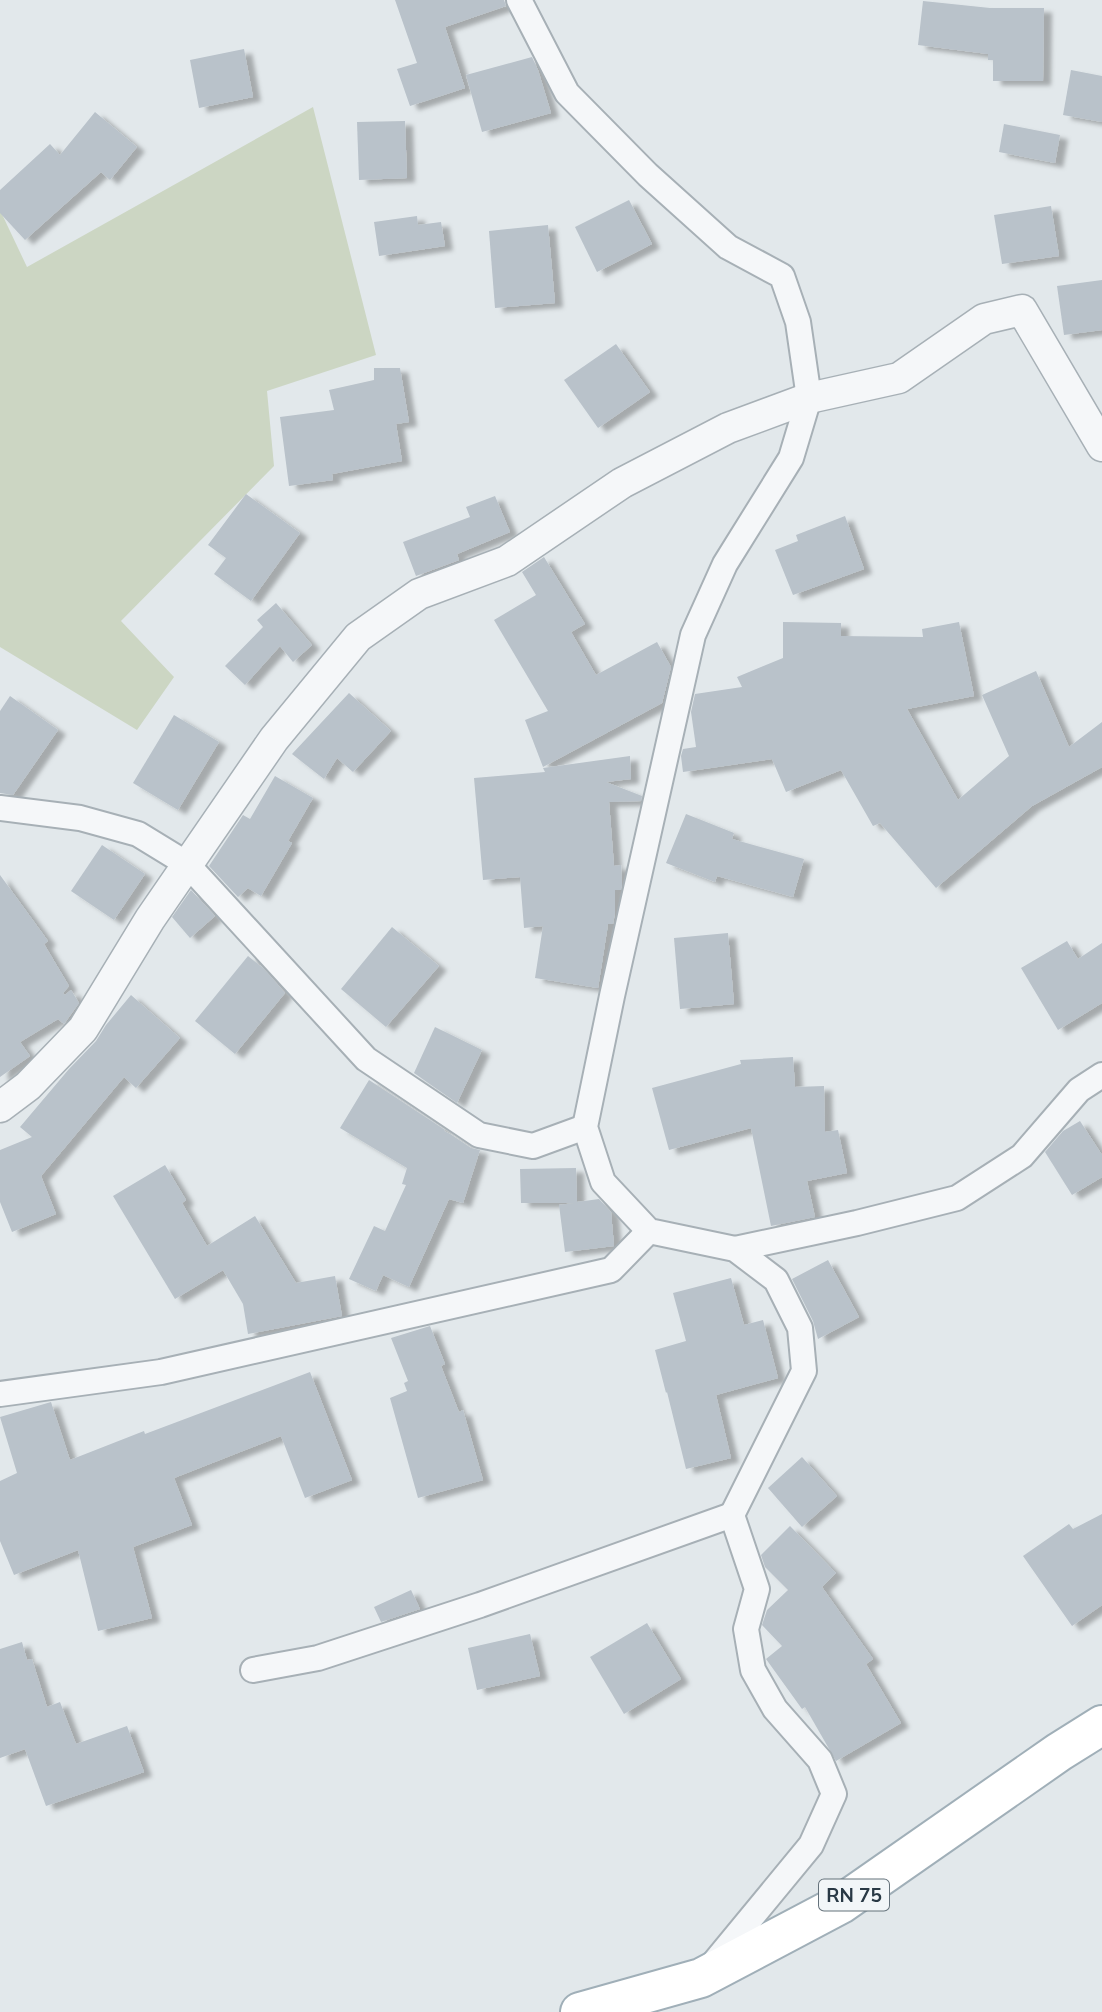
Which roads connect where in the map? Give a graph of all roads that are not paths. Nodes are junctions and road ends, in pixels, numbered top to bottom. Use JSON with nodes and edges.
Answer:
{"nodes":[{"id":1,"x":519,"y":0,"type":"edge"},
{"id":2,"x":809,"y":398,"type":"junction"},
{"id":3,"x":1102,"y":446,"type":"edge"},
{"id":4,"x":0,"y":808,"type":"edge"},
{"id":5,"x":187,"y":864,"type":"junction"},
{"id":6,"x":1102,"y":1075,"type":"edge"},
{"id":7,"x":0,"y":1107,"type":"edge"},
{"id":8,"x":585,"y":1127,"type":"junction"},
{"id":9,"x":649,"y":1231,"type":"junction"},
{"id":10,"x":735,"y":1250,"type":"junction"},
{"id":11,"x":0,"y":1394,"type":"edge"},
{"id":12,"x":732,"y":1516,"type":"junction"},
{"id":13,"x":253,"y":1670,"type":"dead end"},
{"id":14,"x":1102,"y":1725,"type":"edge"},
{"id":15,"x":701,"y":1978,"type":"junction"},
{"id":16,"x":580,"y":2012,"type":"edge"}],
"edges":[{"from":1,"to":2,"type":"street"},
{"from":2,"to":3,"type":"street"},
{"from":2,"to":5,"type":"street"},
{"from":2,"to":8,"type":"street"},
{"from":4,"to":5,"type":"street"},
{"from":5,"to":7,"type":"street"},
{"from":5,"to":8,"type":"street"},
{"from":6,"to":10,"type":"street"},
{"from":8,"to":9,"type":"street"},
{"from":9,"to":10,"type":"street"},
{"from":9,"to":11,"type":"street"},
{"from":10,"to":12,"type":"street"},
{"from":12,"to":13,"type":"street"},
{"from":12,"to":15,"type":"street"},
{"from":14,"to":15,"type":"main road","number":"RN 75"},
{"from":15,"to":16,"type":"main road","number":"RN 75"}]}
